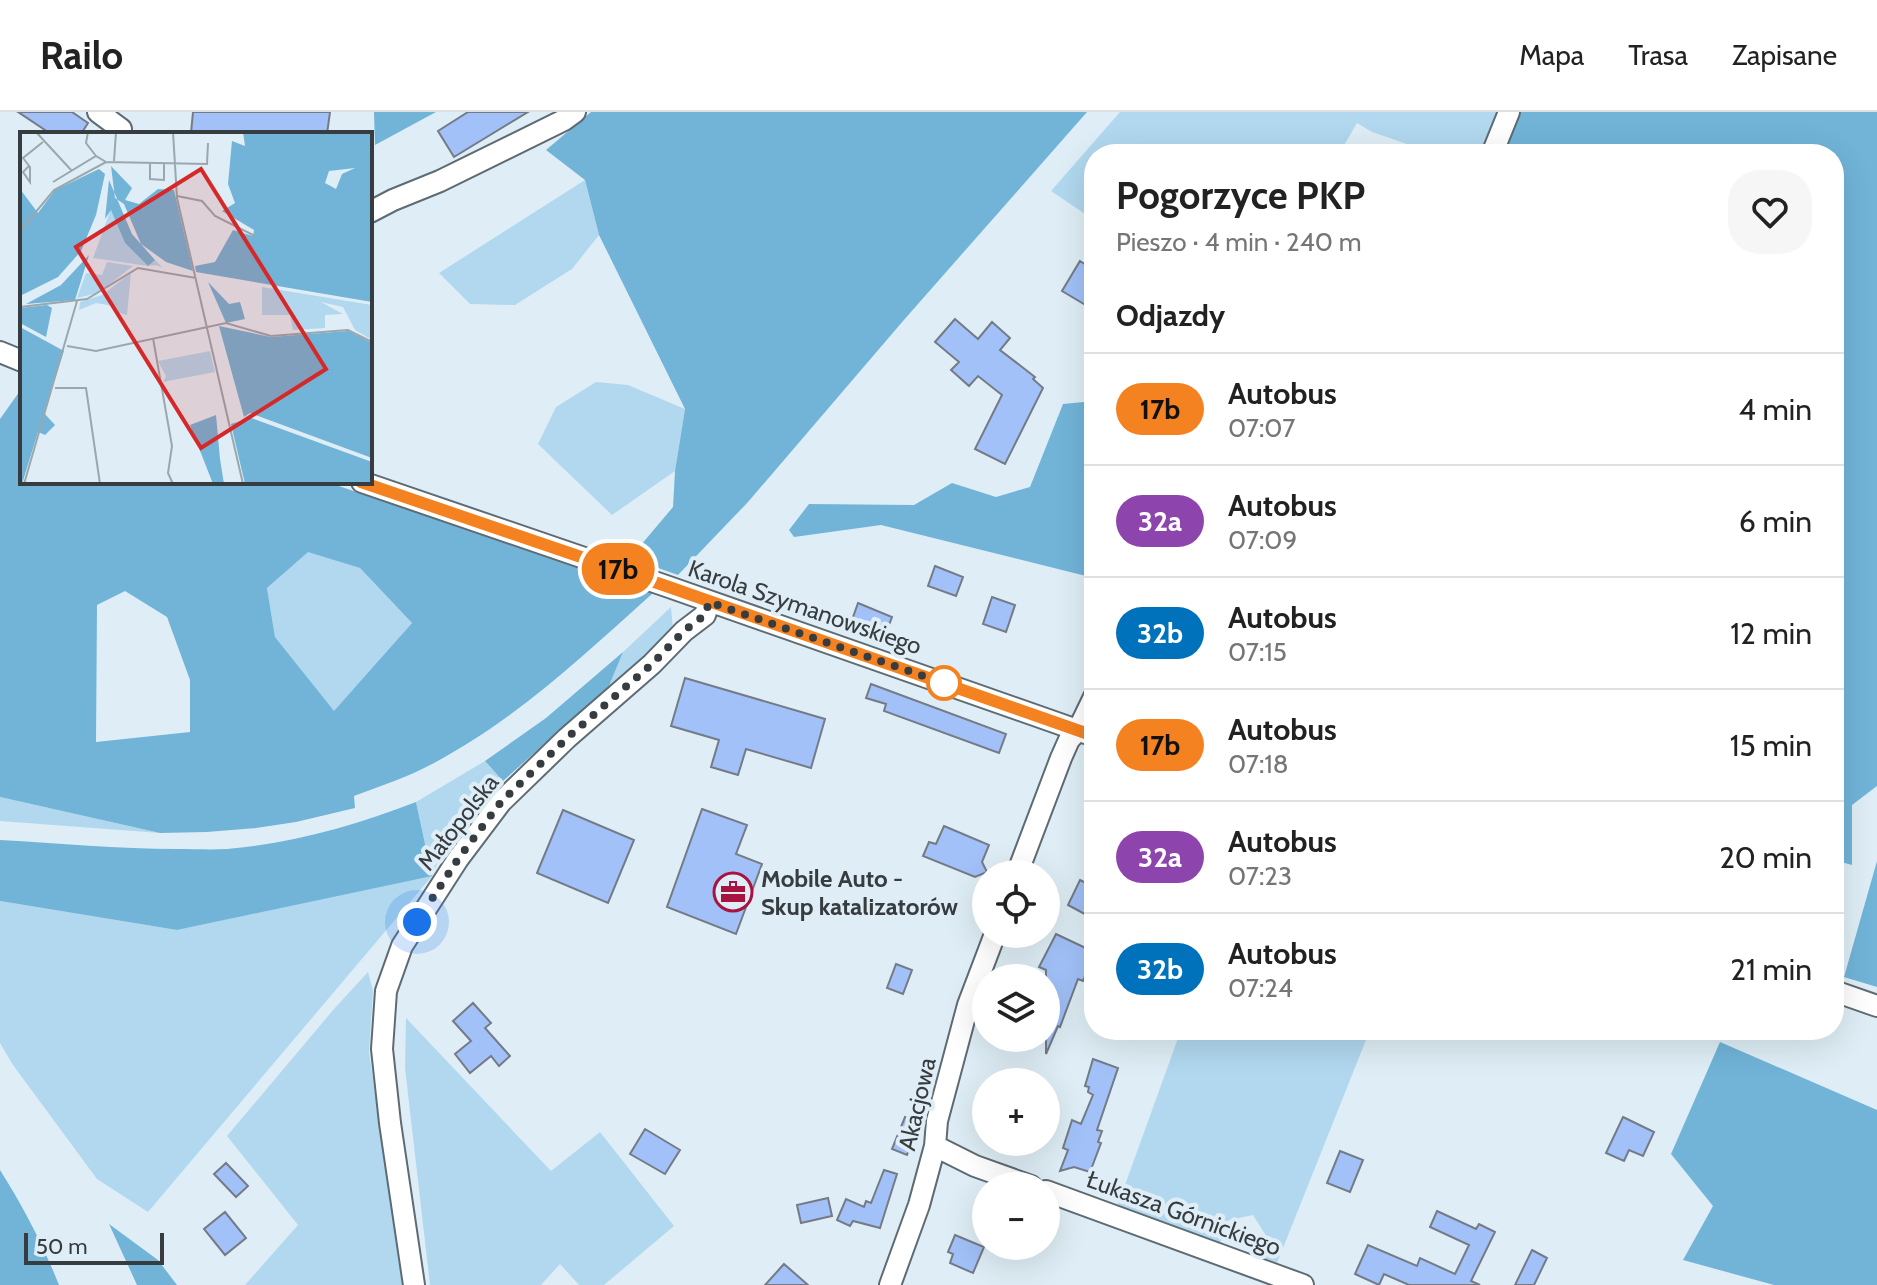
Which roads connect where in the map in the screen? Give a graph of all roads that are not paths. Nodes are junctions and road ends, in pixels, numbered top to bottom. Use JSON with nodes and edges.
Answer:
{"nodes":[{"id":1,"x":98,"y":112,"type":"edge"},
{"id":2,"x":575,"y":112,"type":"edge"},
{"id":3,"x":1509,"y":112,"type":"edge"},
{"id":4,"x":121,"y":129,"type":"dead end"},
{"id":5,"x":1496,"y":144,"type":"edge"},
{"id":6,"x":372,"y":211,"type":"edge"},
{"id":7,"x":0,"y":352,"type":"edge"},
{"id":8,"x":20,"y":360,"type":"edge"},
{"id":9,"x":368,"y":484,"type":"edge"},
{"id":10,"x":709,"y":602,"type":"junction"},
{"id":11,"x":1084,"y":732,"type":"edge"},
{"id":12,"x":1084,"y":734,"type":"edge"},
{"id":13,"x":1022,"y":860,"type":"edge"},
{"id":14,"x":990,"y":948,"type":"edge"},
{"id":15,"x":1844,"y":994,"type":"edge"},
{"id":16,"x":1877,"y":1006,"type":"edge"},
{"id":17,"x":935,"y":1146,"type":"junction"},
{"id":18,"x":992,"y":1172,"type":"edge"},
{"id":19,"x":1060,"y":1196,"type":"edge"},
{"id":20,"x":414,"y":1285,"type":"edge"},
{"id":21,"x":890,"y":1285,"type":"edge"},
{"id":22,"x":1303,"y":1285,"type":"edge"}],
"edges":[{"from":1,"to":4,"type":"street"},
{"from":2,"to":6,"type":"street"},
{"from":3,"to":5,"type":"street"},
{"from":7,"to":8,"type":"street"},
{"from":9,"to":10,"type":"street","name":"Karola Szymanowskiego"},
{"from":10,"to":11,"type":"street","name":"Karola Szymanowskiego"},
{"from":10,"to":20,"type":"street","name":"Małopolska"},
{"from":12,"to":13,"type":"street"},
{"from":14,"to":17,"type":"street","name":"Akacjowa"},
{"from":15,"to":16,"type":"street"},
{"from":17,"to":18,"type":"street"},
{"from":17,"to":21,"type":"street","name":"Akacjowa"},
{"from":19,"to":22,"type":"street","name":"Łukasza Górnickiego"}]}
